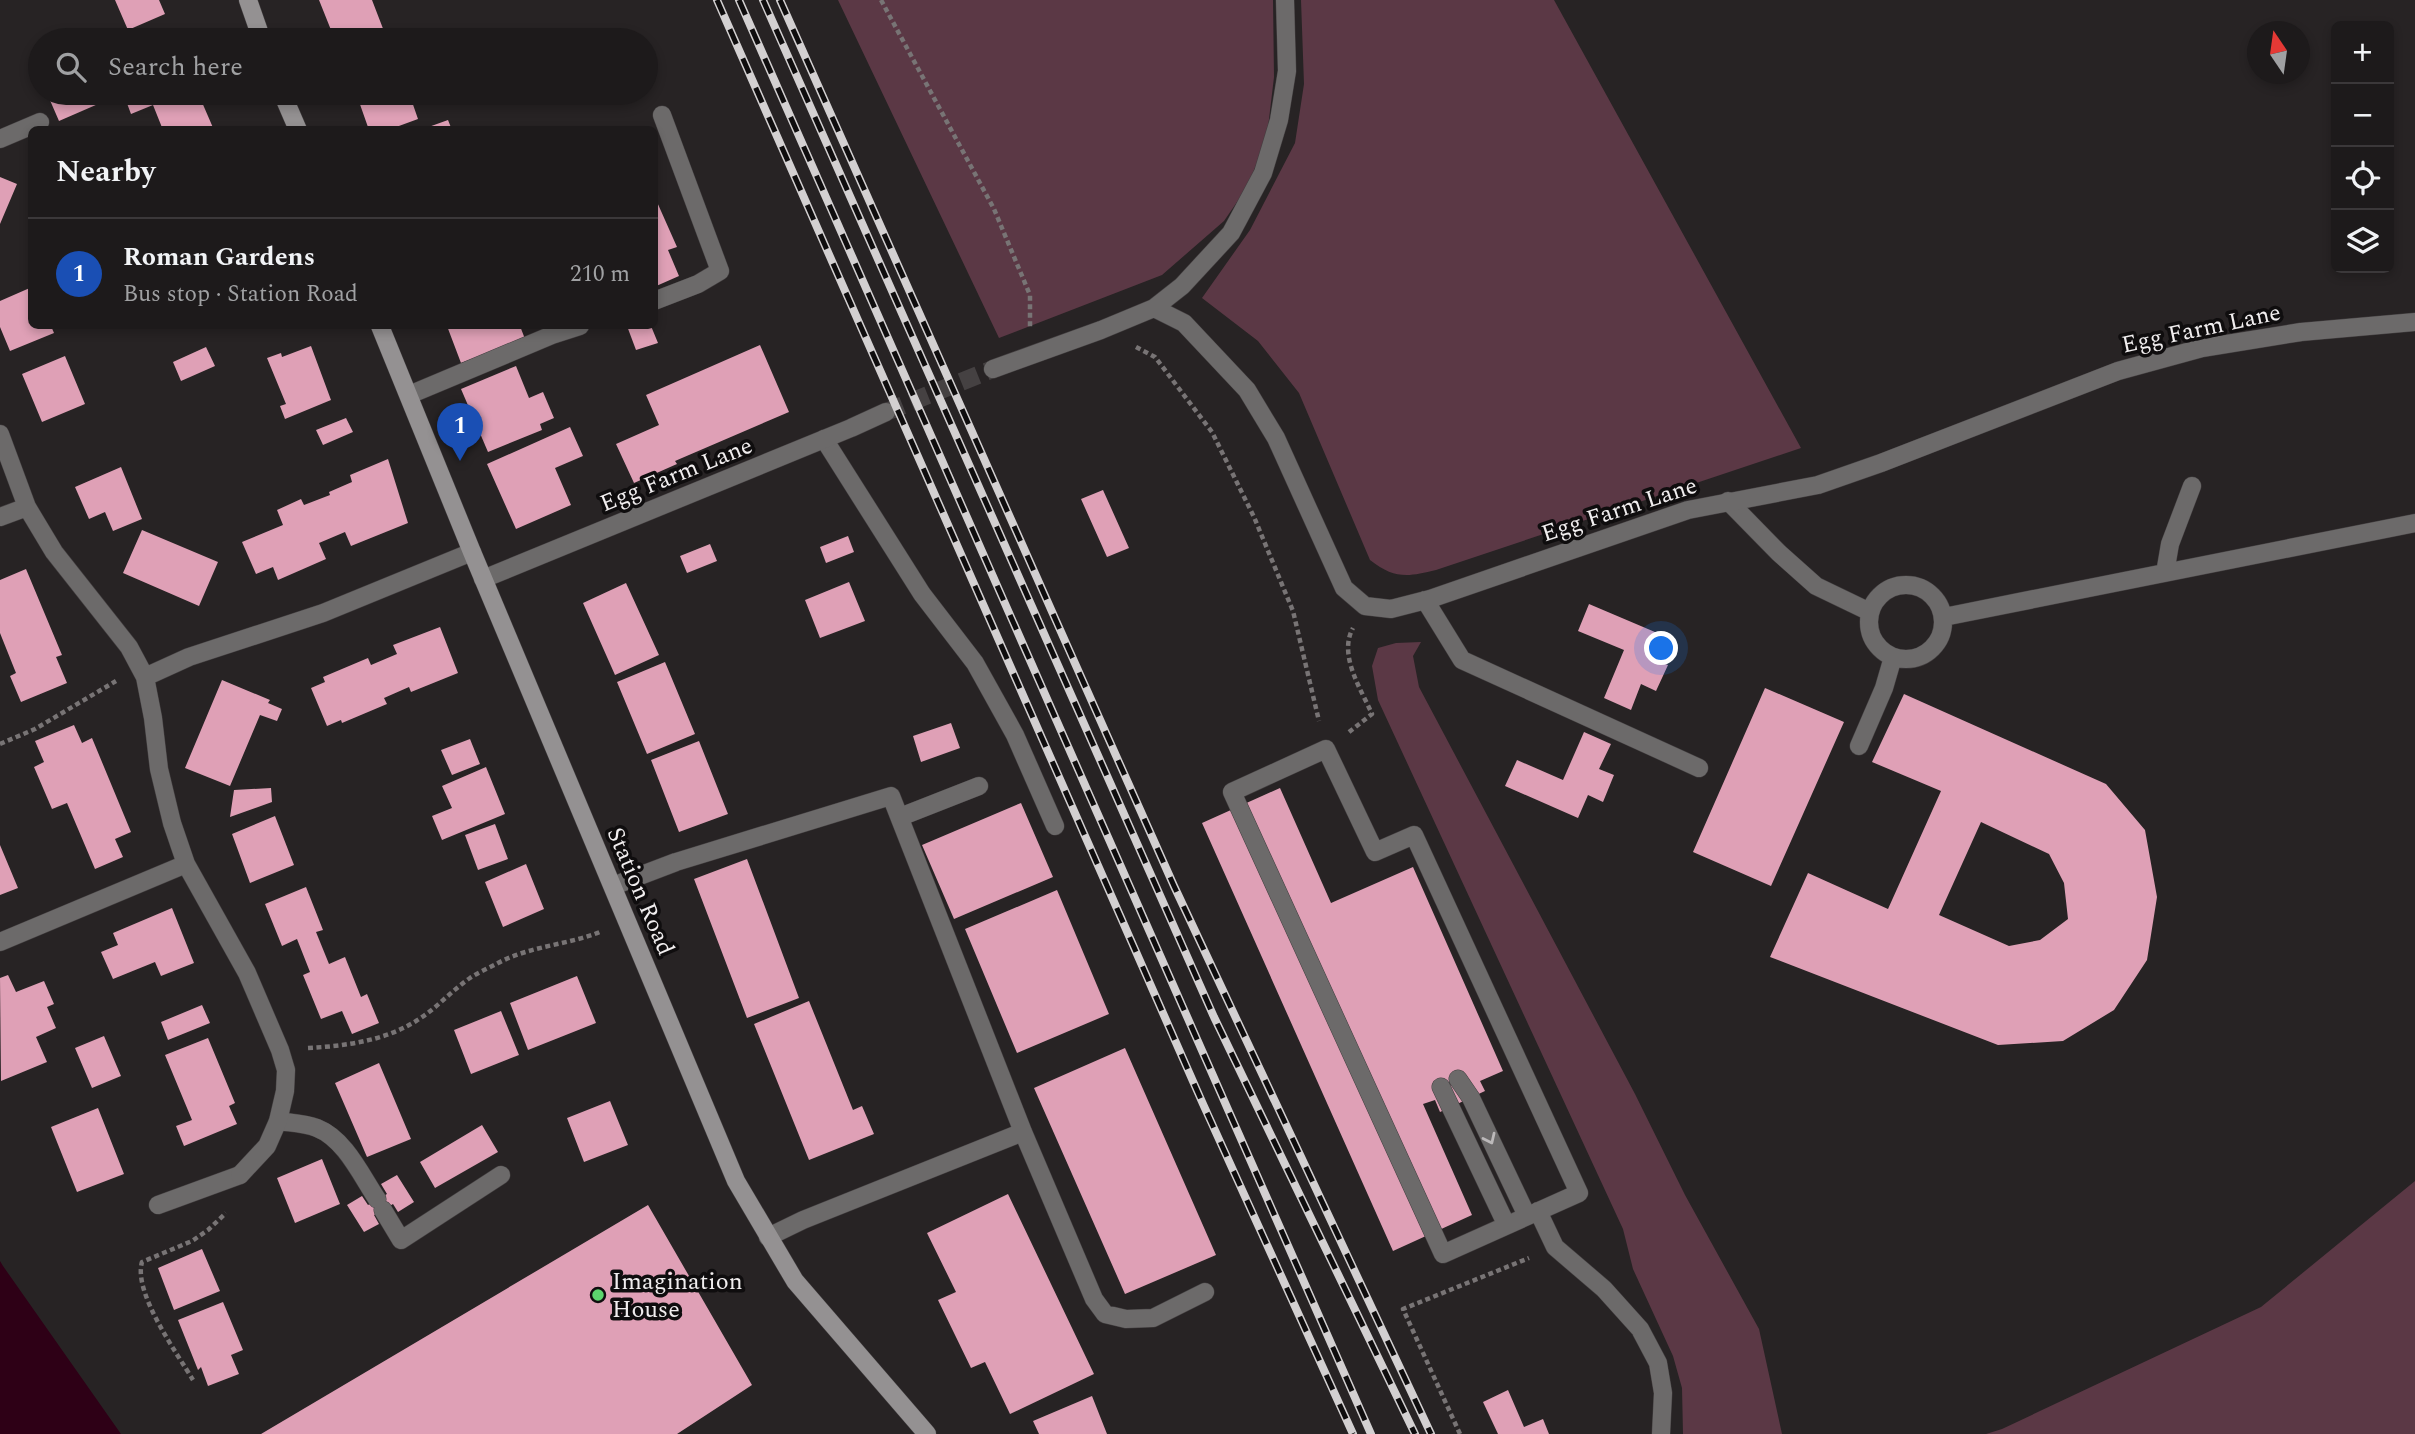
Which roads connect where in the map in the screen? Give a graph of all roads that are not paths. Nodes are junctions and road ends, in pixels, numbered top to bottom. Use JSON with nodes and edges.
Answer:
{"nodes":[{"id":1,"x":248,"y":0,"type":"edge"},
{"id":2,"x":1285,"y":0,"type":"edge"},
{"id":3,"x":258,"y":28,"type":"edge"},
{"id":4,"x":287,"y":105,"type":"edge"},
{"id":5,"x":662,"y":115,"type":"dead end"},
{"id":6,"x":40,"y":122,"type":"dead end"},
{"id":7,"x":31,"y":126,"type":"edge"},
{"id":8,"x":296,"y":126,"type":"edge"},
{"id":9,"x":28,"y":127,"type":"edge"},
{"id":10,"x":0,"y":139,"type":"edge"},
{"id":11,"x":658,"y":299,"type":"edge"},
{"id":12,"x":1154,"y":307,"type":"junction"},
{"id":13,"x":2415,"y":322,"type":"edge"},
{"id":14,"x":381,"y":329,"type":"edge"},
{"id":15,"x":571,"y":329,"type":"edge"},
{"id":16,"x":993,"y":369,"type":"tunnel mouth"},
{"id":17,"x":409,"y":395,"type":"junction"},
{"id":18,"x":886,"y":412,"type":"tunnel mouth"},
{"id":19,"x":0,"y":434,"type":"edge"},
{"id":20,"x":824,"y":439,"type":"junction"},
{"id":21,"x":2192,"y":486,"type":"dead end"},
{"id":22,"x":1728,"y":500,"type":"junction"},
{"id":23,"x":27,"y":507,"type":"junction"},
{"id":24,"x":0,"y":517,"type":"edge"},
{"id":25,"x":2415,"y":523,"type":"edge"},
{"id":26,"x":472,"y":552,"type":"junction"},
{"id":27,"x":2165,"y":573,"type":"junction"},
{"id":28,"x":484,"y":579,"type":"junction"},
{"id":29,"x":1425,"y":600,"type":"junction"},
{"id":30,"x":1870,"y":612,"type":"junction"},
{"id":31,"x":1944,"y":617,"type":"junction"},
{"id":32,"x":1893,"y":657,"type":"junction"},
{"id":33,"x":143,"y":673,"type":"junction"},
{"id":34,"x":1859,"y":746,"type":"dead end"},
{"id":35,"x":1699,"y":768,"type":"dead end"},
{"id":36,"x":979,"y":786,"type":"dead end"},
{"id":37,"x":900,"y":817,"type":"junction"},
{"id":38,"x":1055,"y":825,"type":"dead end"},
{"id":39,"x":186,"y":864,"type":"junction"},
{"id":40,"x":613,"y":886,"type":"junction"},
{"id":41,"x":0,"y":942,"type":"edge"},
{"id":42,"x":1458,"y":1079,"type":"dead end"},
{"id":43,"x":1441,"y":1087,"type":"dead end"},
{"id":44,"x":278,"y":1121,"type":"junction"},
{"id":45,"x":1023,"y":1132,"type":"junction"},
{"id":46,"x":501,"y":1175,"type":"dead end"},
{"id":47,"x":158,"y":1205,"type":"dead end"},
{"id":48,"x":1532,"y":1213,"type":"junction"},
{"id":49,"x":1506,"y":1224,"type":"junction"},
{"id":50,"x":768,"y":1237,"type":"junction"},
{"id":51,"x":1205,"y":1292,"type":"dead end"},
{"id":52,"x":927,"y":1434,"type":"edge"},
{"id":53,"x":1661,"y":1434,"type":"edge"}],
"edges":[{"from":1,"to":3,"type":"street"},
{"from":2,"to":12,"type":"street"},
{"from":4,"to":8,"type":"street"},
{"from":5,"to":11,"type":"street"},
{"from":6,"to":7,"type":"street"},
{"from":9,"to":10,"type":"street"},
{"from":12,"to":16,"type":"street"},
{"from":12,"to":29,"type":"street","name":"Egg Farm Lane"},
{"from":13,"to":22,"type":"street","name":"Egg Farm Lane"},
{"from":14,"to":17,"type":"street","name":"Station Road"},
{"from":15,"to":17,"type":"street"},
{"from":17,"to":26,"type":"street","name":"Station Road"},
{"from":18,"to":20,"type":"street","name":"Egg Farm Lane"},
{"from":19,"to":23,"type":"street"},
{"from":20,"to":28,"type":"street","name":"Egg Farm Lane"},
{"from":20,"to":38,"type":"street"},
{"from":21,"to":27,"type":"street"},
{"from":22,"to":29,"type":"street","name":"Egg Farm Lane"},
{"from":22,"to":30,"type":"street"},
{"from":23,"to":24,"type":"street"},
{"from":23,"to":33,"type":"street"},
{"from":25,"to":27,"type":"street"},
{"from":26,"to":28,"type":"street","name":"Station Road"},
{"from":26,"to":33,"type":"street"},
{"from":27,"to":31,"type":"street"},
{"from":28,"to":40,"type":"street","name":"Station Road"},
{"from":29,"to":35,"type":"street"},
{"from":30,"to":31,"type":"street"},
{"from":30,"to":32,"type":"street"},
{"from":31,"to":32,"type":"street"},
{"from":32,"to":34,"type":"street"},
{"from":33,"to":39,"type":"street"},
{"from":36,"to":37,"type":"street"},
{"from":37,"to":40,"type":"street"},
{"from":37,"to":45,"type":"street"},
{"from":39,"to":41,"type":"street"},
{"from":39,"to":44,"type":"street"},
{"from":40,"to":50,"type":"street","name":"Station Road"},
{"from":42,"to":48,"type":"street","one_way":true},
{"from":43,"to":49,"type":"street"},
{"from":44,"to":46,"type":"street"},
{"from":44,"to":47,"type":"street"},
{"from":45,"to":50,"type":"street"},
{"from":45,"to":51,"type":"street"},
{"from":48,"to":49,"type":"street"},
{"from":48,"to":49,"type":"street"},
{"from":48,"to":53,"type":"street"},
{"from":50,"to":52,"type":"street","name":"Station Road"}]}
